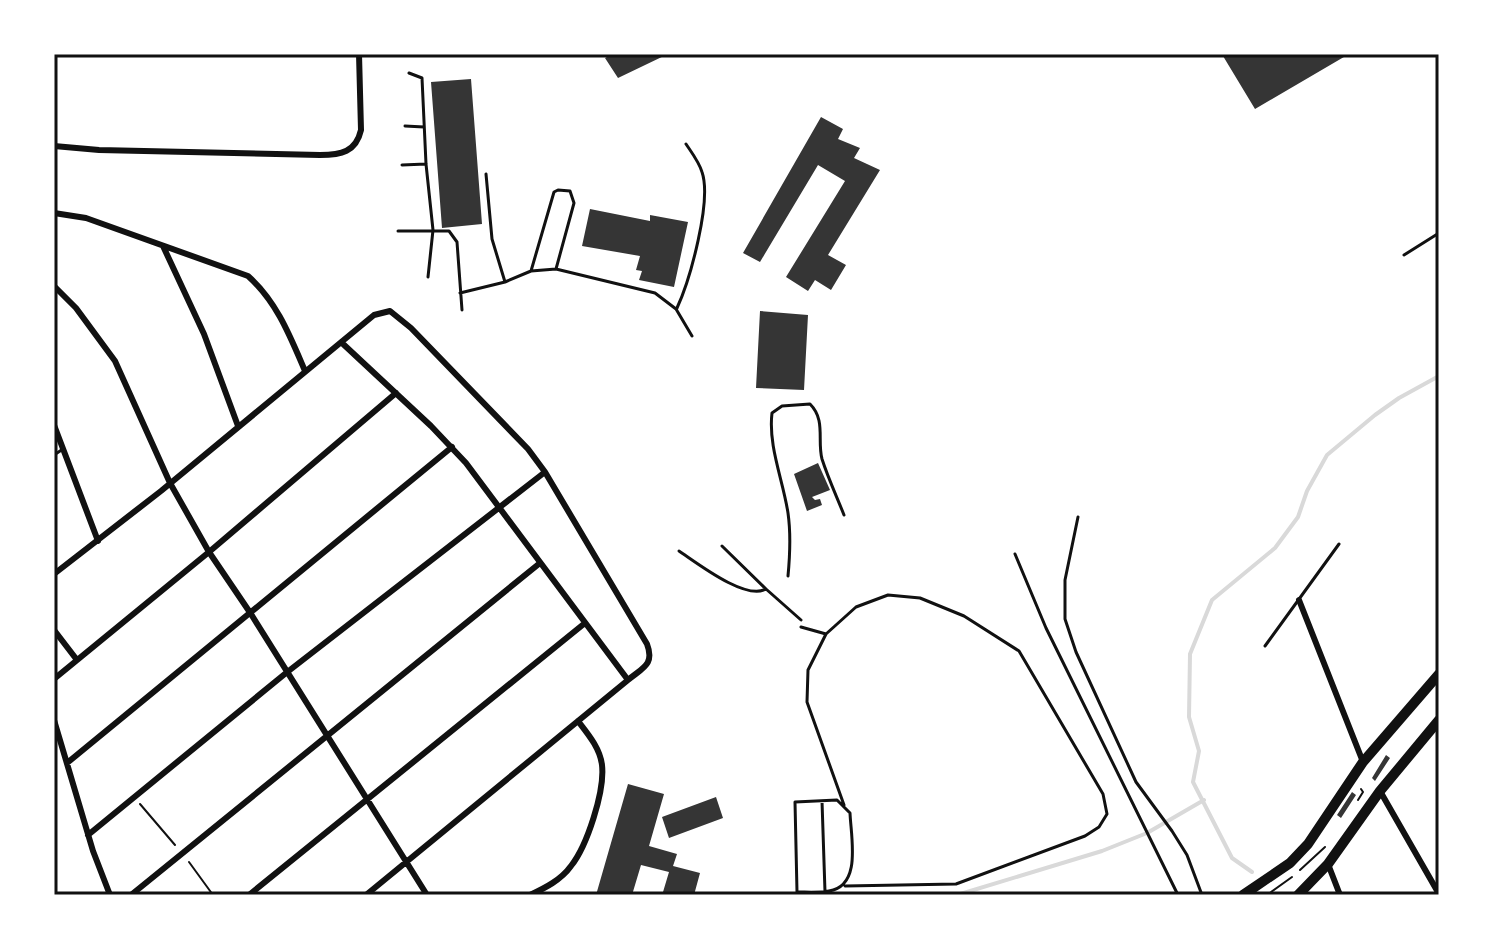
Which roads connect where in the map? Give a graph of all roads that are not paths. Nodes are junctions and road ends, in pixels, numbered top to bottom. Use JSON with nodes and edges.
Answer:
{"nodes":[{"id":1,"x":359,"y":54,"type":"edge"},
{"id":2,"x":409,"y":73,"type":"dead end"},
{"id":3,"x":405,"y":126,"type":"dead end"},
{"id":4,"x":424,"y":127,"type":"junction"},
{"id":5,"x":686,"y":144,"type":"dead end"},
{"id":6,"x":54,"y":146,"type":"edge"},
{"id":7,"x":426,"y":164,"type":"junction"},
{"id":8,"x":402,"y":165,"type":"dead end"},
{"id":9,"x":486,"y":174,"type":"dead end"},
{"id":10,"x":54,"y":213,"type":"edge"},
{"id":11,"x":433,"y":230,"type":"junction"},
{"id":12,"x":398,"y":231,"type":"dead end"},
{"id":13,"x":1439,"y":233,"type":"edge"},
{"id":14,"x":163,"y":246,"type":"junction"},
{"id":15,"x":1404,"y":255,"type":"dead end"},
{"id":16,"x":556,"y":269,"type":"junction"},
{"id":17,"x":531,"y":271,"type":"junction"},
{"id":18,"x":428,"y":277,"type":"dead end"},
{"id":19,"x":505,"y":282,"type":"junction"},
{"id":20,"x":54,"y":286,"type":"edge"},
{"id":21,"x":460,"y":293,"type":"junction"},
{"id":22,"x":676,"y":309,"type":"junction"},
{"id":23,"x":462,"y":310,"type":"dead end"},
{"id":24,"x":692,"y":336,"type":"dead end"},
{"id":25,"x":342,"y":343,"type":"junction"},
{"id":26,"x":305,"y":371,"type":"junction"},
{"id":27,"x":396,"y":393,"type":"junction"},
{"id":28,"x":54,"y":425,"type":"edge"},
{"id":29,"x":238,"y":426,"type":"junction"},
{"id":30,"x":452,"y":447,"type":"junction"},
{"id":31,"x":63,"y":449,"type":"junction"},
{"id":32,"x":54,"y":455,"type":"edge"},
{"id":33,"x":545,"y":472,"type":"junction"},
{"id":34,"x":170,"y":483,"type":"junction"},
{"id":35,"x":500,"y":508,"type":"junction"},
{"id":36,"x":844,"y":515,"type":"dead end"},
{"id":37,"x":1078,"y":517,"type":"dead end"},
{"id":38,"x":98,"y":541,"type":"junction"},
{"id":39,"x":1339,"y":544,"type":"dead end"},
{"id":40,"x":722,"y":546,"type":"dead end"},
{"id":41,"x":679,"y":551,"type":"dead end"},
{"id":42,"x":209,"y":552,"type":"junction"},
{"id":43,"x":1015,"y":554,"type":"dead end"},
{"id":44,"x":540,"y":563,"type":"junction"},
{"id":45,"x":54,"y":574,"type":"edge"},
{"id":46,"x":788,"y":576,"type":"dead end"},
{"id":47,"x":766,"y":589,"type":"junction"},
{"id":48,"x":1299,"y":600,"type":"junction"},
{"id":49,"x":251,"y":614,"type":"junction"},
{"id":50,"x":801,"y":620,"type":"dead end"},
{"id":51,"x":585,"y":623,"type":"junction"},
{"id":52,"x":801,"y":627,"type":"dead end"},
{"id":53,"x":54,"y":630,"type":"edge"},
{"id":54,"x":826,"y":634,"type":"junction"},
{"id":55,"x":1265,"y":646,"type":"dead end"},
{"id":56,"x":77,"y":660,"type":"junction"},
{"id":57,"x":286,"y":673,"type":"junction"},
{"id":58,"x":1439,"y":674,"type":"edge"},
{"id":59,"x":54,"y":679,"type":"edge"},
{"id":60,"x":628,"y":680,"type":"junction"},
{"id":61,"x":54,"y":720,"type":"edge"},
{"id":62,"x":1439,"y":720,"type":"edge"},
{"id":63,"x":578,"y":721,"type":"junction"},
{"id":64,"x":326,"y":736,"type":"junction"},
{"id":65,"x":1363,"y":762,"type":"junction"},
{"id":66,"x":67,"y":763,"type":"junction"},
{"id":67,"x":1380,"y":791,"type":"junction"},
{"id":68,"x":368,"y":800,"type":"junction"},
{"id":69,"x":822,"y":801,"type":"junction"},
{"id":70,"x":844,"y":805,"type":"junction"},
{"id":71,"x":88,"y":835,"type":"junction"},
{"id":72,"x":407,"y":862,"type":"junction"},
{"id":73,"x":1328,"y":864,"type":"junction"},
{"id":74,"x":845,"y":886,"type":"junction"},
{"id":75,"x":825,"y":892,"type":"junction"},
{"id":76,"x":1439,"y":894,"type":"edge"},
{"id":77,"x":110,"y":895,"type":"edge"},
{"id":78,"x":131,"y":895,"type":"edge"},
{"id":79,"x":249,"y":895,"type":"edge"},
{"id":80,"x":366,"y":895,"type":"edge"},
{"id":81,"x":427,"y":895,"type":"edge"},
{"id":82,"x":530,"y":895,"type":"edge"},
{"id":83,"x":1178,"y":895,"type":"edge"},
{"id":84,"x":1202,"y":895,"type":"edge"},
{"id":85,"x":1243,"y":895,"type":"edge"},
{"id":86,"x":1298,"y":895,"type":"edge"},
{"id":87,"x":1340,"y":895,"type":"edge"}],
"edges":[{"from":1,"to":6,"type":"street"},
{"from":2,"to":4,"type":"lane"},
{"from":3,"to":4,"type":"lane"},
{"from":4,"to":7,"type":"lane"},
{"from":5,"to":22,"type":"lane"},
{"from":7,"to":8,"type":"lane"},
{"from":7,"to":11,"type":"lane"},
{"from":9,"to":19,"type":"lane"},
{"from":10,"to":14,"type":"street"},
{"from":11,"to":12,"type":"lane"},
{"from":11,"to":18,"type":"lane"},
{"from":11,"to":21,"type":"lane"},
{"from":13,"to":15,"type":"lane"},
{"from":14,"to":26,"type":"street"},
{"from":14,"to":29,"type":"street"},
{"from":16,"to":17,"type":"lane"},
{"from":16,"to":17,"type":"lane"},
{"from":16,"to":22,"type":"lane"},
{"from":17,"to":19,"type":"lane"},
{"from":19,"to":21,"type":"lane"},
{"from":20,"to":34,"type":"street"},
{"from":21,"to":23,"type":"lane"},
{"from":22,"to":24,"type":"lane"},
{"from":25,"to":26,"type":"street"},
{"from":25,"to":27,"type":"street"},
{"from":25,"to":33,"type":"street"},
{"from":26,"to":29,"type":"street"},
{"from":27,"to":30,"type":"street"},
{"from":27,"to":42,"type":"street"},
{"from":28,"to":31,"type":"street"},
{"from":29,"to":34,"type":"street"},
{"from":30,"to":35,"type":"street"},
{"from":30,"to":49,"type":"street"},
{"from":31,"to":32,"type":"lane"},
{"from":31,"to":38,"type":"street"},
{"from":33,"to":35,"type":"street"},
{"from":33,"to":60,"type":"street"},
{"from":34,"to":38,"type":"street"},
{"from":34,"to":42,"type":"street"},
{"from":35,"to":44,"type":"street"},
{"from":35,"to":57,"type":"street"},
{"from":36,"to":46,"type":"lane"},
{"from":37,"to":84,"type":"lane"},
{"from":38,"to":45,"type":"street"},
{"from":39,"to":48,"type":"lane"},
{"from":40,"to":47,"type":"lane"},
{"from":41,"to":47,"type":"lane"},
{"from":42,"to":49,"type":"street"},
{"from":42,"to":56,"type":"street"},
{"from":43,"to":83,"type":"lane"},
{"from":44,"to":51,"type":"street"},
{"from":44,"to":64,"type":"street"},
{"from":47,"to":50,"type":"lane"},
{"from":48,"to":55,"type":"lane"},
{"from":48,"to":65,"type":"street"},
{"from":49,"to":57,"type":"street"},
{"from":49,"to":66,"type":"street"},
{"from":51,"to":60,"type":"street"},
{"from":51,"to":68,"type":"street"},
{"from":52,"to":54,"type":"lane"},
{"from":53,"to":56,"type":"street"},
{"from":54,"to":70,"type":"lane"},
{"from":54,"to":74,"type":"lane"},
{"from":56,"to":59,"type":"street"},
{"from":57,"to":64,"type":"street"},
{"from":57,"to":71,"type":"street"},
{"from":58,"to":65,"type":"main road"},
{"from":60,"to":63,"type":"street"},
{"from":61,"to":66,"type":"street"},
{"from":62,"to":67,"type":"main road"},
{"from":63,"to":72,"type":"street"},
{"from":63,"to":82,"type":"street"},
{"from":64,"to":68,"type":"street"},
{"from":64,"to":78,"type":"street"},
{"from":65,"to":85,"type":"main road"},
{"from":66,"to":71,"type":"street"},
{"from":67,"to":73,"type":"main road"},
{"from":67,"to":76,"type":"street"},
{"from":68,"to":72,"type":"street"},
{"from":68,"to":79,"type":"street"},
{"from":69,"to":70,"type":"lane"},
{"from":69,"to":75,"type":"lane"},
{"from":69,"to":75,"type":"lane"},
{"from":70,"to":74,"type":"lane"},
{"from":71,"to":77,"type":"street"},
{"from":72,"to":80,"type":"street"},
{"from":72,"to":81,"type":"street"},
{"from":73,"to":86,"type":"main road"},
{"from":73,"to":87,"type":"street"},
{"from":74,"to":75,"type":"lane"}]}
